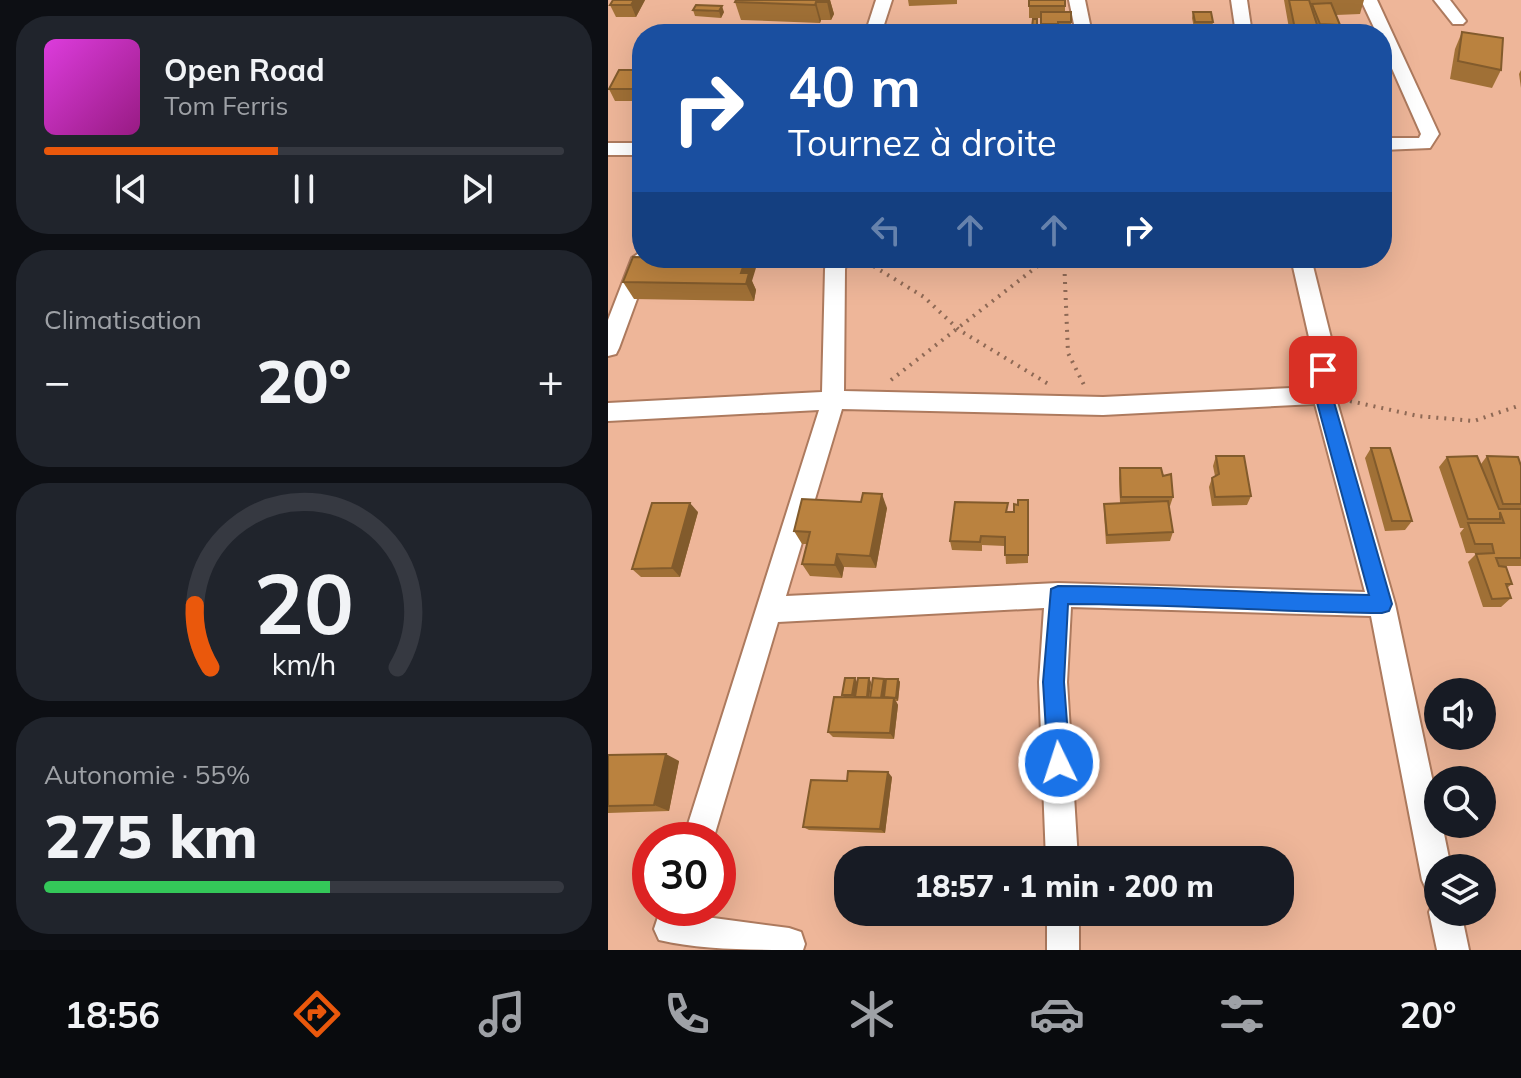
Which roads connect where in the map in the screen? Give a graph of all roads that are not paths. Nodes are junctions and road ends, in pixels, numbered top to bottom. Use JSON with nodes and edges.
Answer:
{"nodes":[{"id":1,"x":884,"y":0,"type":"edge"},
{"id":2,"x":1077,"y":0,"type":"edge"},
{"id":3,"x":1239,"y":0,"type":"edge"},
{"id":4,"x":1369,"y":0,"type":"edge"},
{"id":5,"x":1442,"y":0,"type":"edge"},
{"id":6,"x":1458,"y":21,"type":"dead end"},
{"id":7,"x":876,"y":24,"type":"edge"},
{"id":8,"x":1082,"y":24,"type":"edge"},
{"id":9,"x":1243,"y":24,"type":"edge"},
{"id":10,"x":1380,"y":24,"type":"edge"},
{"id":11,"x":1392,"y":51,"type":"edge"},
{"id":12,"x":1392,"y":144,"type":"edge"},
{"id":13,"x":608,"y":149,"type":"edge"},
{"id":14,"x":632,"y":149,"type":"edge"},
{"id":15,"x":638,"y":268,"type":"edge"},
{"id":16,"x":835,"y":268,"type":"edge"},
{"id":17,"x":1303,"y":268,"type":"edge"},
{"id":18,"x":608,"y":348,"type":"edge"},
{"id":19,"x":1324,"y":395,"type":"junction"},
{"id":20,"x":833,"y":400,"type":"junction"},
{"id":21,"x":608,"y":412,"type":"edge"},
{"id":22,"x":1058,"y":595,"type":"junction"},
{"id":23,"x":1382,"y":604,"type":"junction"},
{"id":24,"x":767,"y":610,"type":"junction"},
{"id":25,"x":703,"y":822,"type":"edge"},
{"id":26,"x":1061,"y":846,"type":"edge"},
{"id":27,"x":1433,"y":854,"type":"edge"},
{"id":28,"x":1063,"y":926,"type":"edge"},
{"id":29,"x":1448,"y":926,"type":"edge"},
{"id":30,"x":670,"y":929,"type":"edge"},
{"id":31,"x":789,"y":944,"type":"dead end"},
{"id":32,"x":1063,"y":950,"type":"edge"},
{"id":33,"x":1453,"y":950,"type":"edge"}],
"edges":[{"from":1,"to":7,"type":"street"},
{"from":2,"to":8,"type":"street"},
{"from":3,"to":9,"type":"street"},
{"from":4,"to":10,"type":"street"},
{"from":5,"to":6,"type":"street"},
{"from":11,"to":12,"type":"street"},
{"from":13,"to":14,"type":"street"},
{"from":15,"to":18,"type":"street"},
{"from":16,"to":20,"type":"street"},
{"from":17,"to":19,"type":"street"},
{"from":19,"to":20,"type":"street"},
{"from":19,"to":23,"type":"street"},
{"from":20,"to":21,"type":"street"},
{"from":20,"to":24,"type":"street"},
{"from":22,"to":23,"type":"street"},
{"from":22,"to":24,"type":"street"},
{"from":22,"to":26,"type":"street"},
{"from":23,"to":27,"type":"street"},
{"from":24,"to":25,"type":"street"},
{"from":28,"to":32,"type":"street"},
{"from":29,"to":33,"type":"street"},
{"from":30,"to":31,"type":"street"}]}
